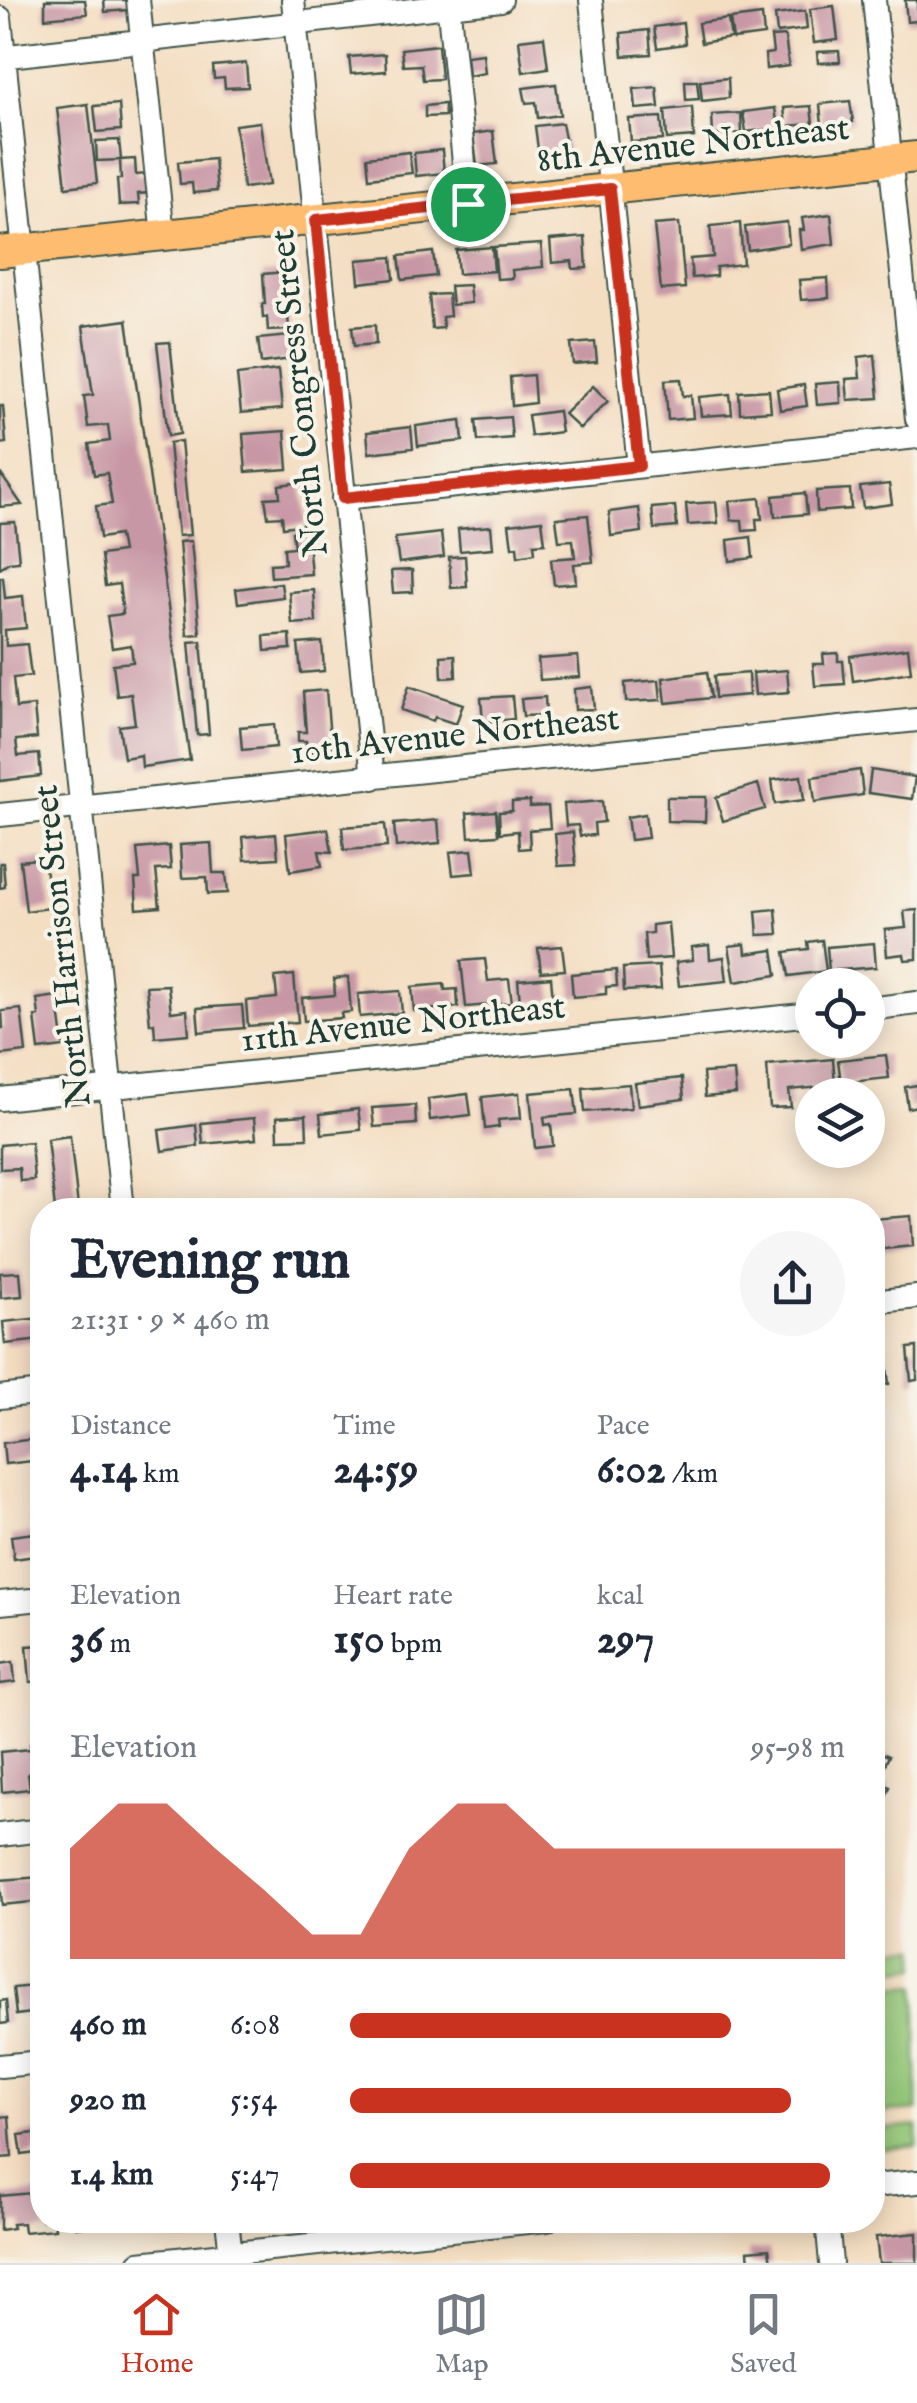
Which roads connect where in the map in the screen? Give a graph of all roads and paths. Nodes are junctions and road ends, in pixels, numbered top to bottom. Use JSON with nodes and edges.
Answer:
{"nodes":[{"id":1,"x":138,"y":0,"type":"edge"},
{"id":2,"x":501,"y":0,"type":"edge"},
{"id":3,"x":591,"y":0,"type":"edge"},
{"id":4,"x":874,"y":0,"type":"edge"},
{"id":5,"x":448,"y":3,"type":"edge"},
{"id":6,"x":294,"y":11,"type":"edge"},
{"id":7,"x":0,"y":18,"type":"edge"},
{"id":8,"x":142,"y":41,"type":"junction"},
{"id":9,"x":2,"y":57,"type":"edge"},
{"id":10,"x":904,"y":158,"type":"edge"},
{"id":11,"x":8,"y":174,"type":"edge"},
{"id":12,"x":610,"y":189,"type":"junction"},
{"id":13,"x":468,"y":204,"type":"junction"},
{"id":14,"x":316,"y":220,"type":"junction"},
{"id":15,"x":163,"y":235,"type":"junction"},
{"id":16,"x":12,"y":250,"type":"edge"},
{"id":17,"x":917,"y":418,"type":"edge"},
{"id":18,"x":917,"y":437,"type":"edge"},
{"id":19,"x":639,"y":466,"type":"junction"},
{"id":20,"x":343,"y":498,"type":"junction"},
{"id":21,"x":917,"y":720,"type":"edge"},
{"id":22,"x":373,"y":778,"type":"junction"},
{"id":23,"x":82,"y":806,"type":"junction"},
{"id":24,"x":0,"y":816,"type":"edge"},
{"id":25,"x":917,"y":1003,"type":"edge"},
{"id":26,"x":885,"y":1006,"type":"edge"},
{"id":27,"x":795,"y":1016,"type":"edge"},
{"id":28,"x":110,"y":1088,"type":"junction"},
{"id":29,"x":0,"y":1099,"type":"edge"},
{"id":30,"x":122,"y":1198,"type":"edge"},
{"id":31,"x":917,"y":1297,"type":"edge"},
{"id":32,"x":885,"y":1301,"type":"edge"},
{"id":33,"x":30,"y":1393,"type":"edge"},
{"id":34,"x":0,"y":1397,"type":"edge"},
{"id":35,"x":30,"y":1600,"type":"edge"},
{"id":36,"x":0,"y":1603,"type":"edge"},
{"id":37,"x":30,"y":1831,"type":"edge"},
{"id":38,"x":0,"y":1835,"type":"edge"},
{"id":39,"x":30,"y":2063,"type":"edge"},
{"id":40,"x":0,"y":2066,"type":"edge"},
{"id":41,"x":917,"y":2182,"type":"edge"},
{"id":42,"x":885,"y":2185,"type":"edge"},
{"id":43,"x":228,"y":2233,"type":"edge"},
{"id":44,"x":440,"y":2233,"type":"edge"},
{"id":45,"x":828,"y":2233,"type":"edge"},
{"id":46,"x":231,"y":2258,"type":"edge"},
{"id":47,"x":139,"y":2263,"type":"edge"},
{"id":48,"x":831,"y":2263,"type":"edge"}],
"edges":[{"from":1,"to":8,"type":"street"},
{"from":2,"to":5,"type":"street"},
{"from":3,"to":12,"type":"street"},
{"from":4,"to":10,"type":"street"},
{"from":5,"to":6,"type":"street"},
{"from":5,"to":13,"type":"street"},
{"from":6,"to":8,"type":"street"},
{"from":6,"to":14,"type":"street","name":"North Congress Street"},
{"from":7,"to":9,"type":"street","name":"North Harrison Street"},
{"from":8,"to":9,"type":"street"},
{"from":8,"to":15,"type":"street"},
{"from":9,"to":11,"type":"street","name":"North Harrison Street"},
{"from":10,"to":12,"type":"main road","name":"8th Avenue Northeast"},
{"from":10,"to":17,"type":"street"},
{"from":11,"to":16,"type":"street","name":"North Harrison Street"},
{"from":12,"to":13,"type":"main road","name":"8th Avenue Northeast"},
{"from":12,"to":19,"type":"street"},
{"from":13,"to":14,"type":"main road","name":"8th Avenue Northeast"},
{"from":14,"to":15,"type":"main road","name":"8th Avenue Northeast"},
{"from":14,"to":20,"type":"street","name":"North Congress Street"},
{"from":15,"to":16,"type":"main road","name":"8th Avenue Northeast"},
{"from":16,"to":23,"type":"street","name":"North Harrison Street"},
{"from":18,"to":19,"type":"street"},
{"from":19,"to":20,"type":"street"},
{"from":20,"to":22,"type":"street","name":"North Congress Street"},
{"from":21,"to":22,"type":"street","name":"10th Avenue Northeast"},
{"from":22,"to":23,"type":"street","name":"10th Avenue Northeast"},
{"from":23,"to":24,"type":"street","name":"10th Avenue Northeast"},
{"from":23,"to":28,"type":"street","name":"North Harrison Street"},
{"from":25,"to":26,"type":"street"},
{"from":27,"to":28,"type":"street","name":"11th Avenue Northeast"},
{"from":28,"to":29,"type":"street","name":"11th Avenue Northeast"},
{"from":28,"to":30,"type":"street","name":"North Harrison Street"},
{"from":31,"to":32,"type":"street"},
{"from":33,"to":34,"type":"street"},
{"from":35,"to":36,"type":"street"},
{"from":37,"to":38,"type":"street"},
{"from":39,"to":40,"type":"street"},
{"from":41,"to":42,"type":"street"},
{"from":43,"to":46,"type":"street"},
{"from":44,"to":46,"type":"street"},
{"from":45,"to":48,"type":"street"},
{"from":46,"to":47,"type":"street"}]}
